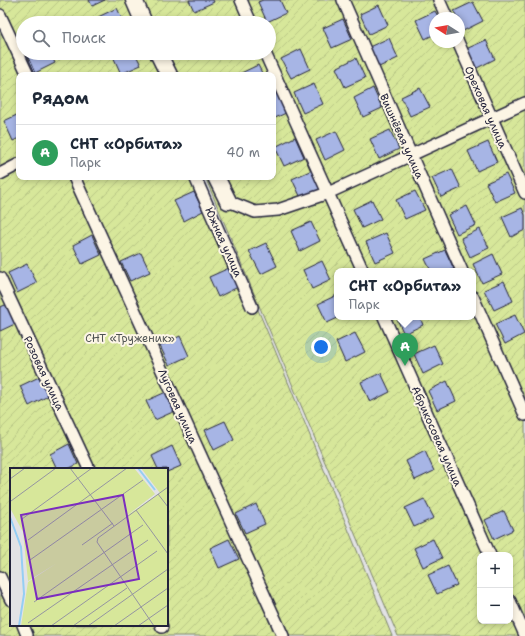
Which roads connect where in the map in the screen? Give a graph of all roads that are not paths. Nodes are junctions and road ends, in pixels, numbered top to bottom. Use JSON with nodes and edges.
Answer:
{"nodes":[{"id":1,"x":134,"y":0,"type":"edge"},
{"id":2,"x":241,"y":0,"type":"edge"},
{"id":3,"x":343,"y":0,"type":"edge"},
{"id":4,"x":439,"y":0,"type":"edge"},
{"id":5,"x":444,"y":12,"type":"edge"},
{"id":6,"x":0,"y":15,"type":"edge"},
{"id":7,"x":141,"y":16,"type":"edge"},
{"id":8,"x":248,"y":16,"type":"edge"},
{"id":9,"x":461,"y":48,"type":"edge"},
{"id":10,"x":16,"y":49,"type":"edge"},
{"id":11,"x":21,"y":60,"type":"edge"},
{"id":12,"x":162,"y":60,"type":"edge"},
{"id":13,"x":268,"y":60,"type":"edge"},
{"id":14,"x":27,"y":72,"type":"edge"},
{"id":15,"x":168,"y":72,"type":"edge"},
{"id":16,"x":274,"y":72,"type":"edge"},
{"id":17,"x":276,"y":77,"type":"edge"},
{"id":18,"x":525,"y":104,"type":"edge"},
{"id":19,"x":492,"y":119,"type":"junction"},
{"id":20,"x":411,"y":155,"type":"junction"},
{"id":21,"x":16,"y":166,"type":"edge"},
{"id":22,"x":0,"y":174,"type":"edge"},
{"id":23,"x":75,"y":180,"type":"edge"},
{"id":24,"x":196,"y":180,"type":"edge"},
{"id":25,"x":218,"y":180,"type":"edge"},
{"id":26,"x":328,"y":193,"type":"junction"},
{"id":27,"x":525,"y":193,"type":"edge"},
{"id":28,"x":228,"y":201,"type":"joint"},
{"id":29,"x":362,"y":268,"type":"edge"},
{"id":30,"x":461,"y":268,"type":"edge"},
{"id":31,"x":0,"y":278,"type":"edge"},
{"id":32,"x":476,"y":304,"type":"edge"},
{"id":33,"x":252,"y":307,"type":"dead end"},
{"id":34,"x":385,"y":320,"type":"edge"},
{"id":35,"x":525,"y":415,"type":"edge"},
{"id":36,"x":89,"y":468,"type":"edge"},
{"id":37,"x":489,"y":552,"type":"edge"},
{"id":38,"x":0,"y":577,"type":"edge"},
{"id":39,"x":10,"y":598,"type":"edge"},
{"id":40,"x":513,"y":608,"type":"edge"},
{"id":41,"x":525,"y":635,"type":"edge"},
{"id":42,"x":283,"y":636,"type":"edge"}],
"edges":[{"from":1,"to":7,"type":"street"},
{"from":2,"to":8,"type":"street"},
{"from":3,"to":20,"type":"street","name":"Вишнёвая улица"},
{"from":4,"to":5,"type":"street"},
{"from":6,"to":10,"type":"street"},
{"from":9,"to":19,"type":"street","name":"Ореховая улица"},
{"from":11,"to":14,"type":"street"},
{"from":12,"to":15,"type":"street"},
{"from":13,"to":16,"type":"street"},
{"from":17,"to":26,"type":"street"},
{"from":18,"to":19,"type":"street"},
{"from":19,"to":20,"type":"street"},
{"from":19,"to":27,"type":"street","name":"Ореховая улица"},
{"from":20,"to":26,"type":"street"},
{"from":20,"to":30,"type":"street","name":"Вишнёвая улица"},
{"from":21,"to":22,"type":"street"},
{"from":23,"to":42,"type":"street","name":"Луговая улица"},
{"from":24,"to":33,"type":"street","name":"Южная улица"},
{"from":25,"to":28,"type":"street"},
{"from":26,"to":28,"type":"street"},
{"from":26,"to":29,"type":"street"},
{"from":31,"to":36,"type":"street","name":"Розовая улица"},
{"from":32,"to":35,"type":"street"},
{"from":34,"to":37,"type":"street","name":"Абрикосовая улица"},
{"from":38,"to":39,"type":"street"},
{"from":40,"to":41,"type":"street"}]}
